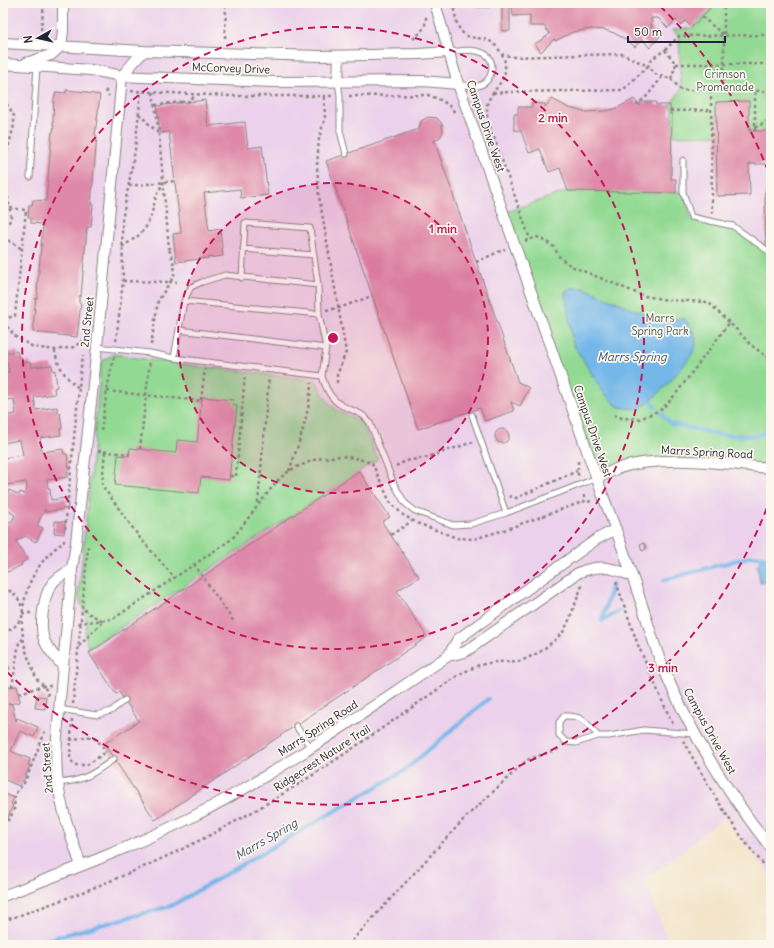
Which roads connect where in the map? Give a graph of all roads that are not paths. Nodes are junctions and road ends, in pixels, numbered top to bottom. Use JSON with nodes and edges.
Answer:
{"nodes":[{"id":1,"x":63,"y":3,"type":"edge"},
{"id":2,"x":435,"y":3,"type":"edge"},
{"id":3,"x":3,"y":42,"type":"edge"},
{"id":4,"x":61,"y":46,"type":"junction"},
{"id":5,"x":144,"y":51,"type":"junction"},
{"id":6,"x":448,"y":52,"type":"junction"},
{"id":7,"x":339,"y":56,"type":"junction"},
{"id":8,"x":3,"y":64,"type":"edge"},
{"id":9,"x":20,"y":65,"type":"junction"},
{"id":10,"x":37,"y":66,"type":"junction"},
{"id":11,"x":122,"y":76,"type":"junction"},
{"id":12,"x":338,"y":81,"type":"junction"},
{"id":13,"x":458,"y":84,"type":"junction"},
{"id":14,"x":346,"y":154,"type":"dead end"},
{"id":15,"x":683,"y":160,"type":"dead end"},
{"id":16,"x":30,"y":177,"type":"dead end"},
{"id":17,"x":243,"y":250,"type":"junction"},
{"id":18,"x":771,"y":253,"type":"edge"},
{"id":19,"x":314,"y":255,"type":"junction"},
{"id":20,"x":242,"y":278,"type":"junction"},
{"id":21,"x":318,"y":285,"type":"junction"},
{"id":22,"x":184,"y":301,"type":"junction"},
{"id":23,"x":319,"y":314,"type":"junction"},
{"id":24,"x":179,"y":330,"type":"junction"},
{"id":25,"x":97,"y":346,"type":"junction"},
{"id":26,"x":326,"y":348,"type":"junction"},
{"id":27,"x":174,"y":358,"type":"junction"},
{"id":28,"x":323,"y":379,"type":"junction"},
{"id":29,"x":472,"y":414,"type":"dead end"},
{"id":30,"x":771,"y":468,"type":"edge"},
{"id":31,"x":597,"y":478,"type":"junction"},
{"id":32,"x":506,"y":513,"type":"junction"},
{"id":33,"x":616,"y":529,"type":"junction"},
{"id":34,"x":72,"y":569,"type":"junction"},
{"id":35,"x":632,"y":576,"type":"junction"},
{"id":36,"x":448,"y":656,"type":"junction"},
{"id":37,"x":63,"y":666,"type":"junction"},
{"id":38,"x":125,"y":700,"type":"dead end"},
{"id":39,"x":59,"y":709,"type":"junction"},
{"id":40,"x":296,"y":726,"type":"dead end"},
{"id":41,"x":696,"y":734,"type":"junction"},
{"id":42,"x":598,"y":736,"type":"junction"},
{"id":43,"x":311,"y":748,"type":"junction"},
{"id":44,"x":114,"y":759,"type":"dead end"},
{"id":45,"x":58,"y":783,"type":"junction"},
{"id":46,"x":771,"y":848,"type":"edge"},
{"id":47,"x":81,"y":866,"type":"junction"},
{"id":48,"x":3,"y":896,"type":"edge"}],
"edges":[{"from":1,"to":4,"type":"street"},
{"from":2,"to":6,"type":"street","name":"Campus Drive West"},
{"from":3,"to":4,"type":"street","name":"McCorvey Drive"},
{"from":4,"to":5,"type":"street","name":"McCorvey Drive"},
{"from":4,"to":9,"type":"street"},
{"from":5,"to":7,"type":"street","name":"McCorvey Drive"},
{"from":5,"to":11,"type":"street"},
{"from":6,"to":7,"type":"street","name":"McCorvey Drive"},
{"from":6,"to":13,"type":"street","name":"Campus Drive West"},
{"from":6,"to":13,"type":"lane"},
{"from":7,"to":12,"type":"street"},
{"from":8,"to":9,"type":"street","name":"McCorvey Drive"},
{"from":9,"to":10,"type":"street","name":"McCorvey Drive"},
{"from":10,"to":11,"type":"street","name":"McCorvey Drive"},
{"from":10,"to":16,"type":"lane"},
{"from":11,"to":12,"type":"street","name":"McCorvey Drive"},
{"from":11,"to":25,"type":"street","name":"2nd Street"},
{"from":12,"to":13,"type":"street","name":"McCorvey Drive"},
{"from":12,"to":14,"type":"lane"},
{"from":13,"to":31,"type":"street","name":"Campus Drive West"},
{"from":15,"to":18,"type":"lane"},
{"from":17,"to":19,"type":"lane"},
{"from":17,"to":19,"type":"lane"},
{"from":17,"to":20,"type":"lane"},
{"from":19,"to":21,"type":"lane"},
{"from":20,"to":21,"type":"lane"},
{"from":20,"to":22,"type":"lane"},
{"from":21,"to":23,"type":"lane"},
{"from":22,"to":23,"type":"lane"},
{"from":22,"to":24,"type":"lane"},
{"from":23,"to":26,"type":"lane"},
{"from":24,"to":26,"type":"lane"},
{"from":24,"to":27,"type":"lane"},
{"from":25,"to":27,"type":"lane"},
{"from":25,"to":34,"type":"street","name":"2nd Street"},
{"from":26,"to":28,"type":"lane"},
{"from":27,"to":28,"type":"lane"},
{"from":28,"to":32,"type":"lane"},
{"from":29,"to":32,"type":"lane"},
{"from":30,"to":31,"type":"street","name":"Marrs Spring Road"},
{"from":31,"to":32,"type":"lane"},
{"from":31,"to":33,"type":"street","name":"Campus Drive West"},
{"from":33,"to":35,"type":"street","name":"Campus Drive West"},
{"from":33,"to":36,"type":"street"},
{"from":34,"to":37,"type":"street","name":"2nd Street"},
{"from":34,"to":37,"type":"street"},
{"from":35,"to":36,"type":"street","name":"Marrs Spring Road"},
{"from":35,"to":41,"type":"street","name":"Campus Drive West"},
{"from":36,"to":43,"type":"street","name":"Marrs Spring Road"},
{"from":37,"to":39,"type":"street","name":"2nd Street"},
{"from":38,"to":39,"type":"lane"},
{"from":39,"to":45,"type":"street","name":"2nd Street"},
{"from":40,"to":43,"type":"lane"},
{"from":41,"to":42,"type":"lane"},
{"from":41,"to":46,"type":"street","name":"Campus Drive West"},
{"from":42,"to":42,"type":"lane"},
{"from":43,"to":47,"type":"street","name":"Marrs Spring Road"},
{"from":44,"to":45,"type":"lane"},
{"from":45,"to":47,"type":"street","name":"2nd Street"},
{"from":47,"to":48,"type":"street","name":"Marrs Spring Road"}]}
